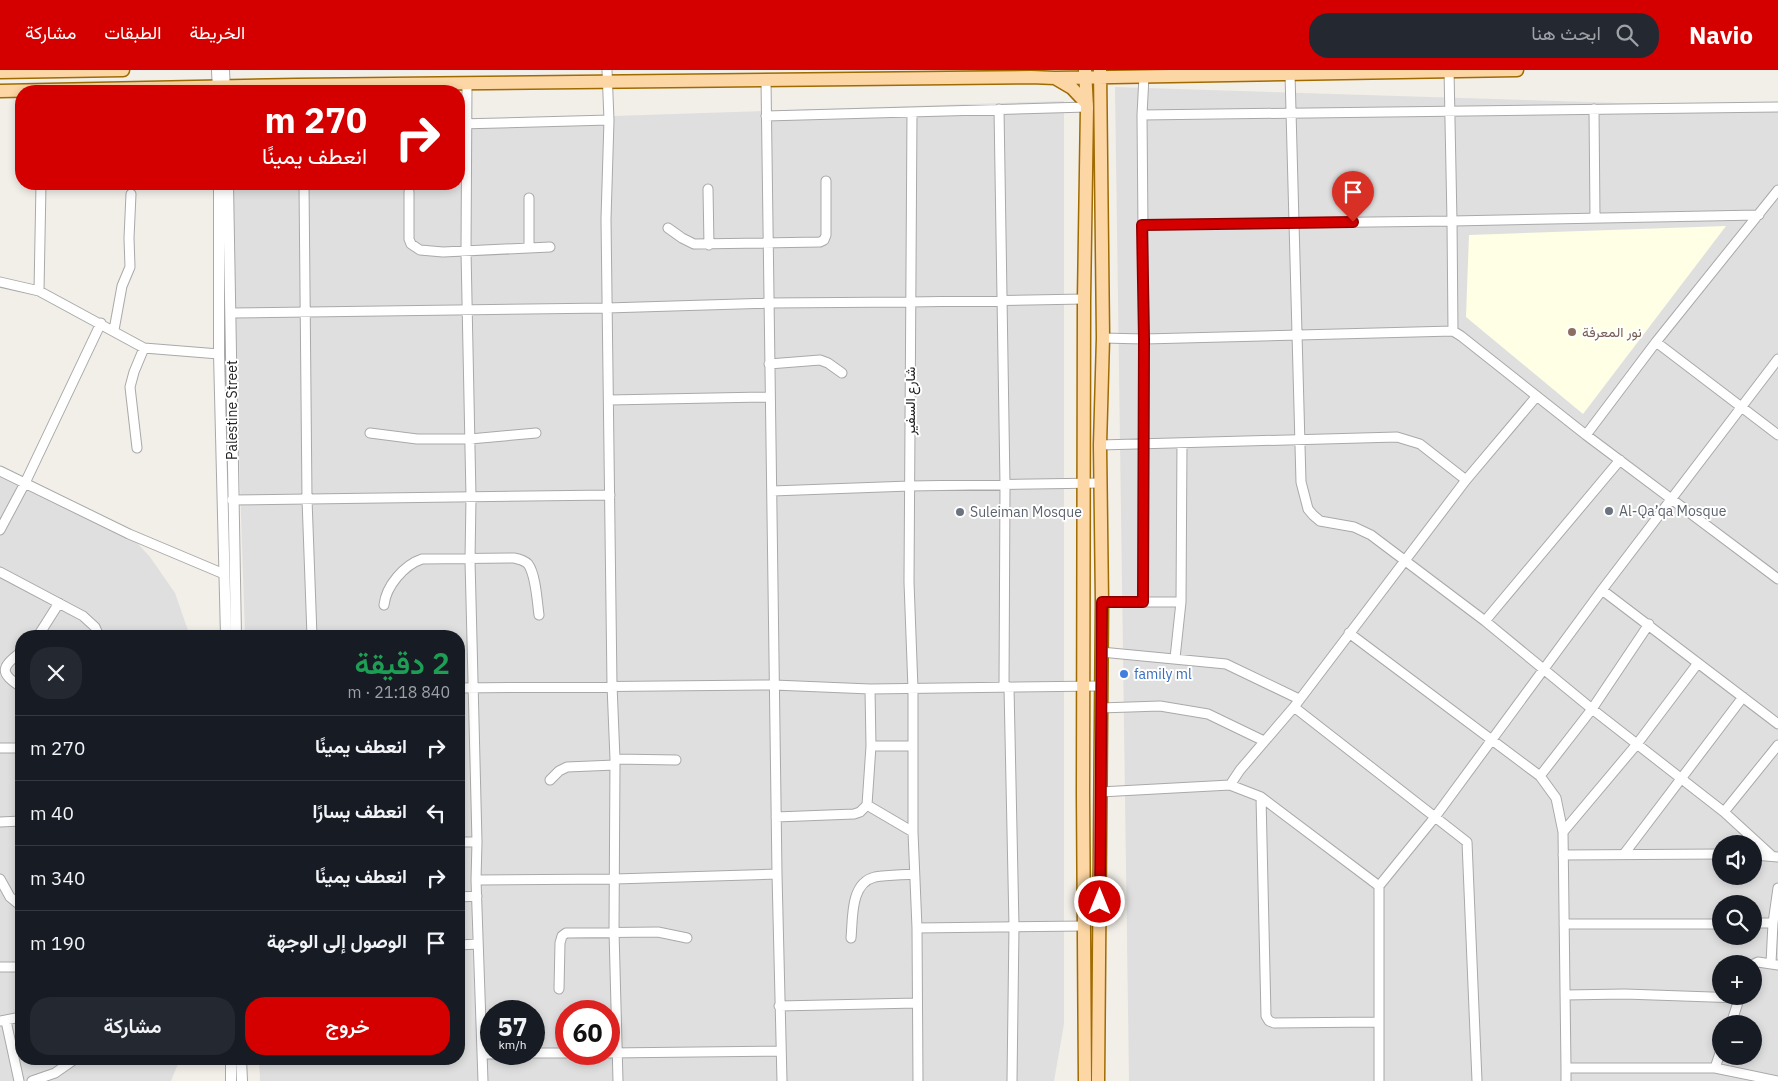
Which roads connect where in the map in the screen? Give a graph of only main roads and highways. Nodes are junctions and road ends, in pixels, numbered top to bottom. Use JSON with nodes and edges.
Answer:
{"nodes":[{"id":1,"x":28,"y":70,"type":"edge"},
{"id":2,"x":96,"y":70,"type":"edge"},
{"id":3,"x":123,"y":70,"type":"edge"},
{"id":4,"x":1517,"y":70,"type":"edge"},
{"id":5,"x":1449,"y":71,"type":"edge"},
{"id":6,"x":0,"y":72,"type":"edge"},
{"id":7,"x":1085,"y":74,"type":"edge"},
{"id":8,"x":1100,"y":74,"type":"edge"},
{"id":9,"x":607,"y":76,"type":"edge"},
{"id":10,"x":1120,"y":76,"type":"junction"},
{"id":11,"x":1055,"y":78,"type":"junction"},
{"id":12,"x":426,"y":85,"type":"edge"},
{"id":13,"x":0,"y":91,"type":"edge"},
{"id":14,"x":15,"y":91,"type":"edge"},
{"id":15,"x":1091,"y":104,"type":"junction"},
{"id":16,"x":1101,"y":226,"type":"junction"},
{"id":17,"x":1085,"y":227,"type":"junction"},
{"id":18,"x":1084,"y":564,"type":"junction"},
{"id":19,"x":1101,"y":564,"type":"junction"},
{"id":20,"x":1085,"y":1081,"type":"edge"},
{"id":21,"x":1098,"y":1081,"type":"edge"}],
"edges":[{"from":1,"to":2,"type":"main road"},
{"from":1,"to":6,"type":"main road"},
{"from":2,"to":3,"type":"main road"},
{"from":4,"to":5,"type":"main road"},
{"from":5,"to":10,"type":"main road"},
{"from":7,"to":8,"type":"main road"},
{"from":7,"to":11,"type":"main road"},
{"from":7,"to":15,"type":"main road"},
{"from":8,"to":10,"type":"main road"},
{"from":8,"to":15,"type":"main road"},
{"from":9,"to":11,"type":"main road"},
{"from":9,"to":12,"type":"main road"},
{"from":10,"to":15,"type":"main road"},
{"from":11,"to":15,"type":"main road"},
{"from":13,"to":14,"type":"main road"},
{"from":15,"to":16,"type":"main road"},
{"from":15,"to":17,"type":"main road"},
{"from":16,"to":17,"type":"main road"},
{"from":16,"to":19,"type":"main road"},
{"from":17,"to":18,"type":"main road"},
{"from":18,"to":19,"type":"main road"},
{"from":18,"to":20,"type":"main road"},
{"from":19,"to":21,"type":"main road"}]}
